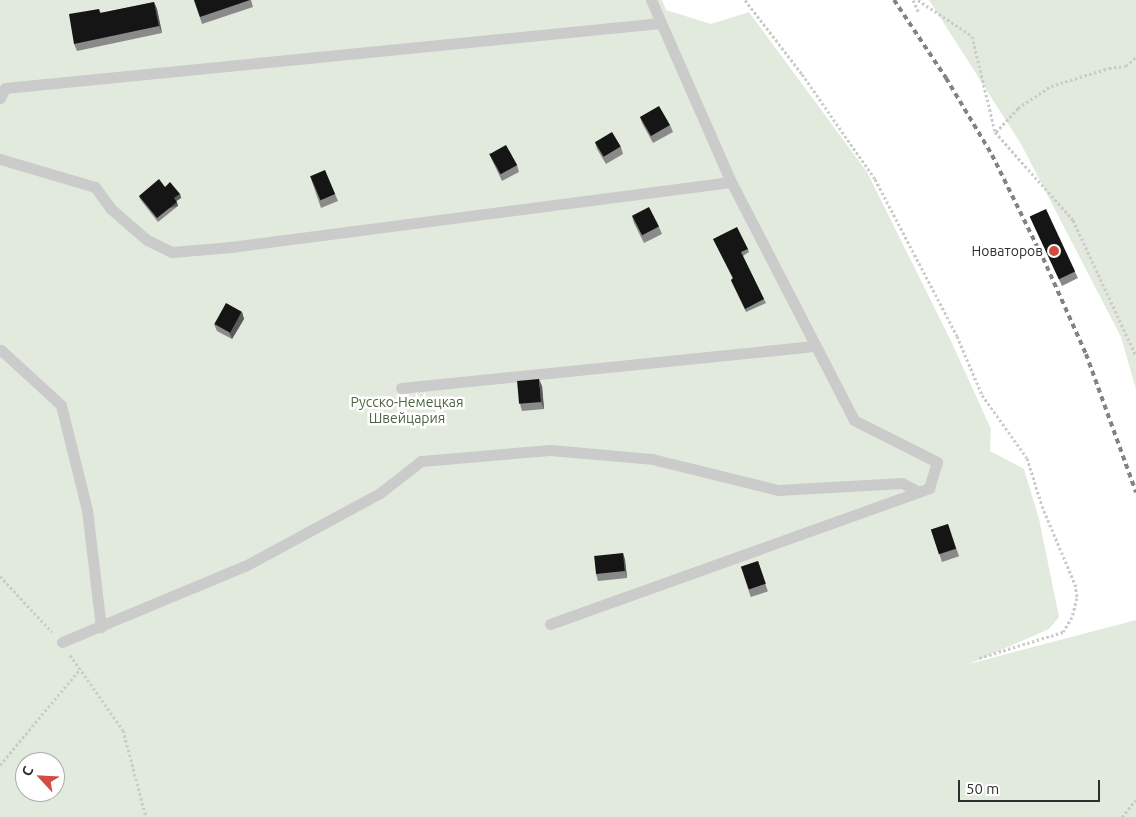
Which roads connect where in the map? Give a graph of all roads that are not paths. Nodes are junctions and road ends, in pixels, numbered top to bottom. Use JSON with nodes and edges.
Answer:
{"nodes":[{"id":1,"x":651,"y":0,"type":"edge"},
{"id":2,"x":661,"y":22,"type":"junction"},
{"id":3,"x":0,"y":98,"type":"edge"},
{"id":4,"x":0,"y":159,"type":"edge"},
{"id":5,"x":731,"y":182,"type":"junction"},
{"id":6,"x":814,"y":346,"type":"junction"},
{"id":7,"x":0,"y":350,"type":"edge"},
{"id":8,"x":401,"y":388,"type":"dead end"},
{"id":9,"x":919,"y":492,"type":"junction"},
{"id":10,"x":550,"y":624,"type":"dead end"},
{"id":11,"x":101,"y":627,"type":"junction"},
{"id":12,"x":62,"y":642,"type":"road end"}],
"edges":[{"from":1,"to":2,"type":"lane"},
{"from":2,"to":3,"type":"lane"},
{"from":2,"to":5,"type":"lane"},
{"from":4,"to":5,"type":"lane"},
{"from":5,"to":6,"type":"lane"},
{"from":6,"to":8,"type":"lane"},
{"from":6,"to":9,"type":"lane"},
{"from":7,"to":11,"type":"lane"},
{"from":9,"to":10,"type":"lane"},
{"from":9,"to":11,"type":"lane"},
{"from":11,"to":12,"type":"lane"}]}
